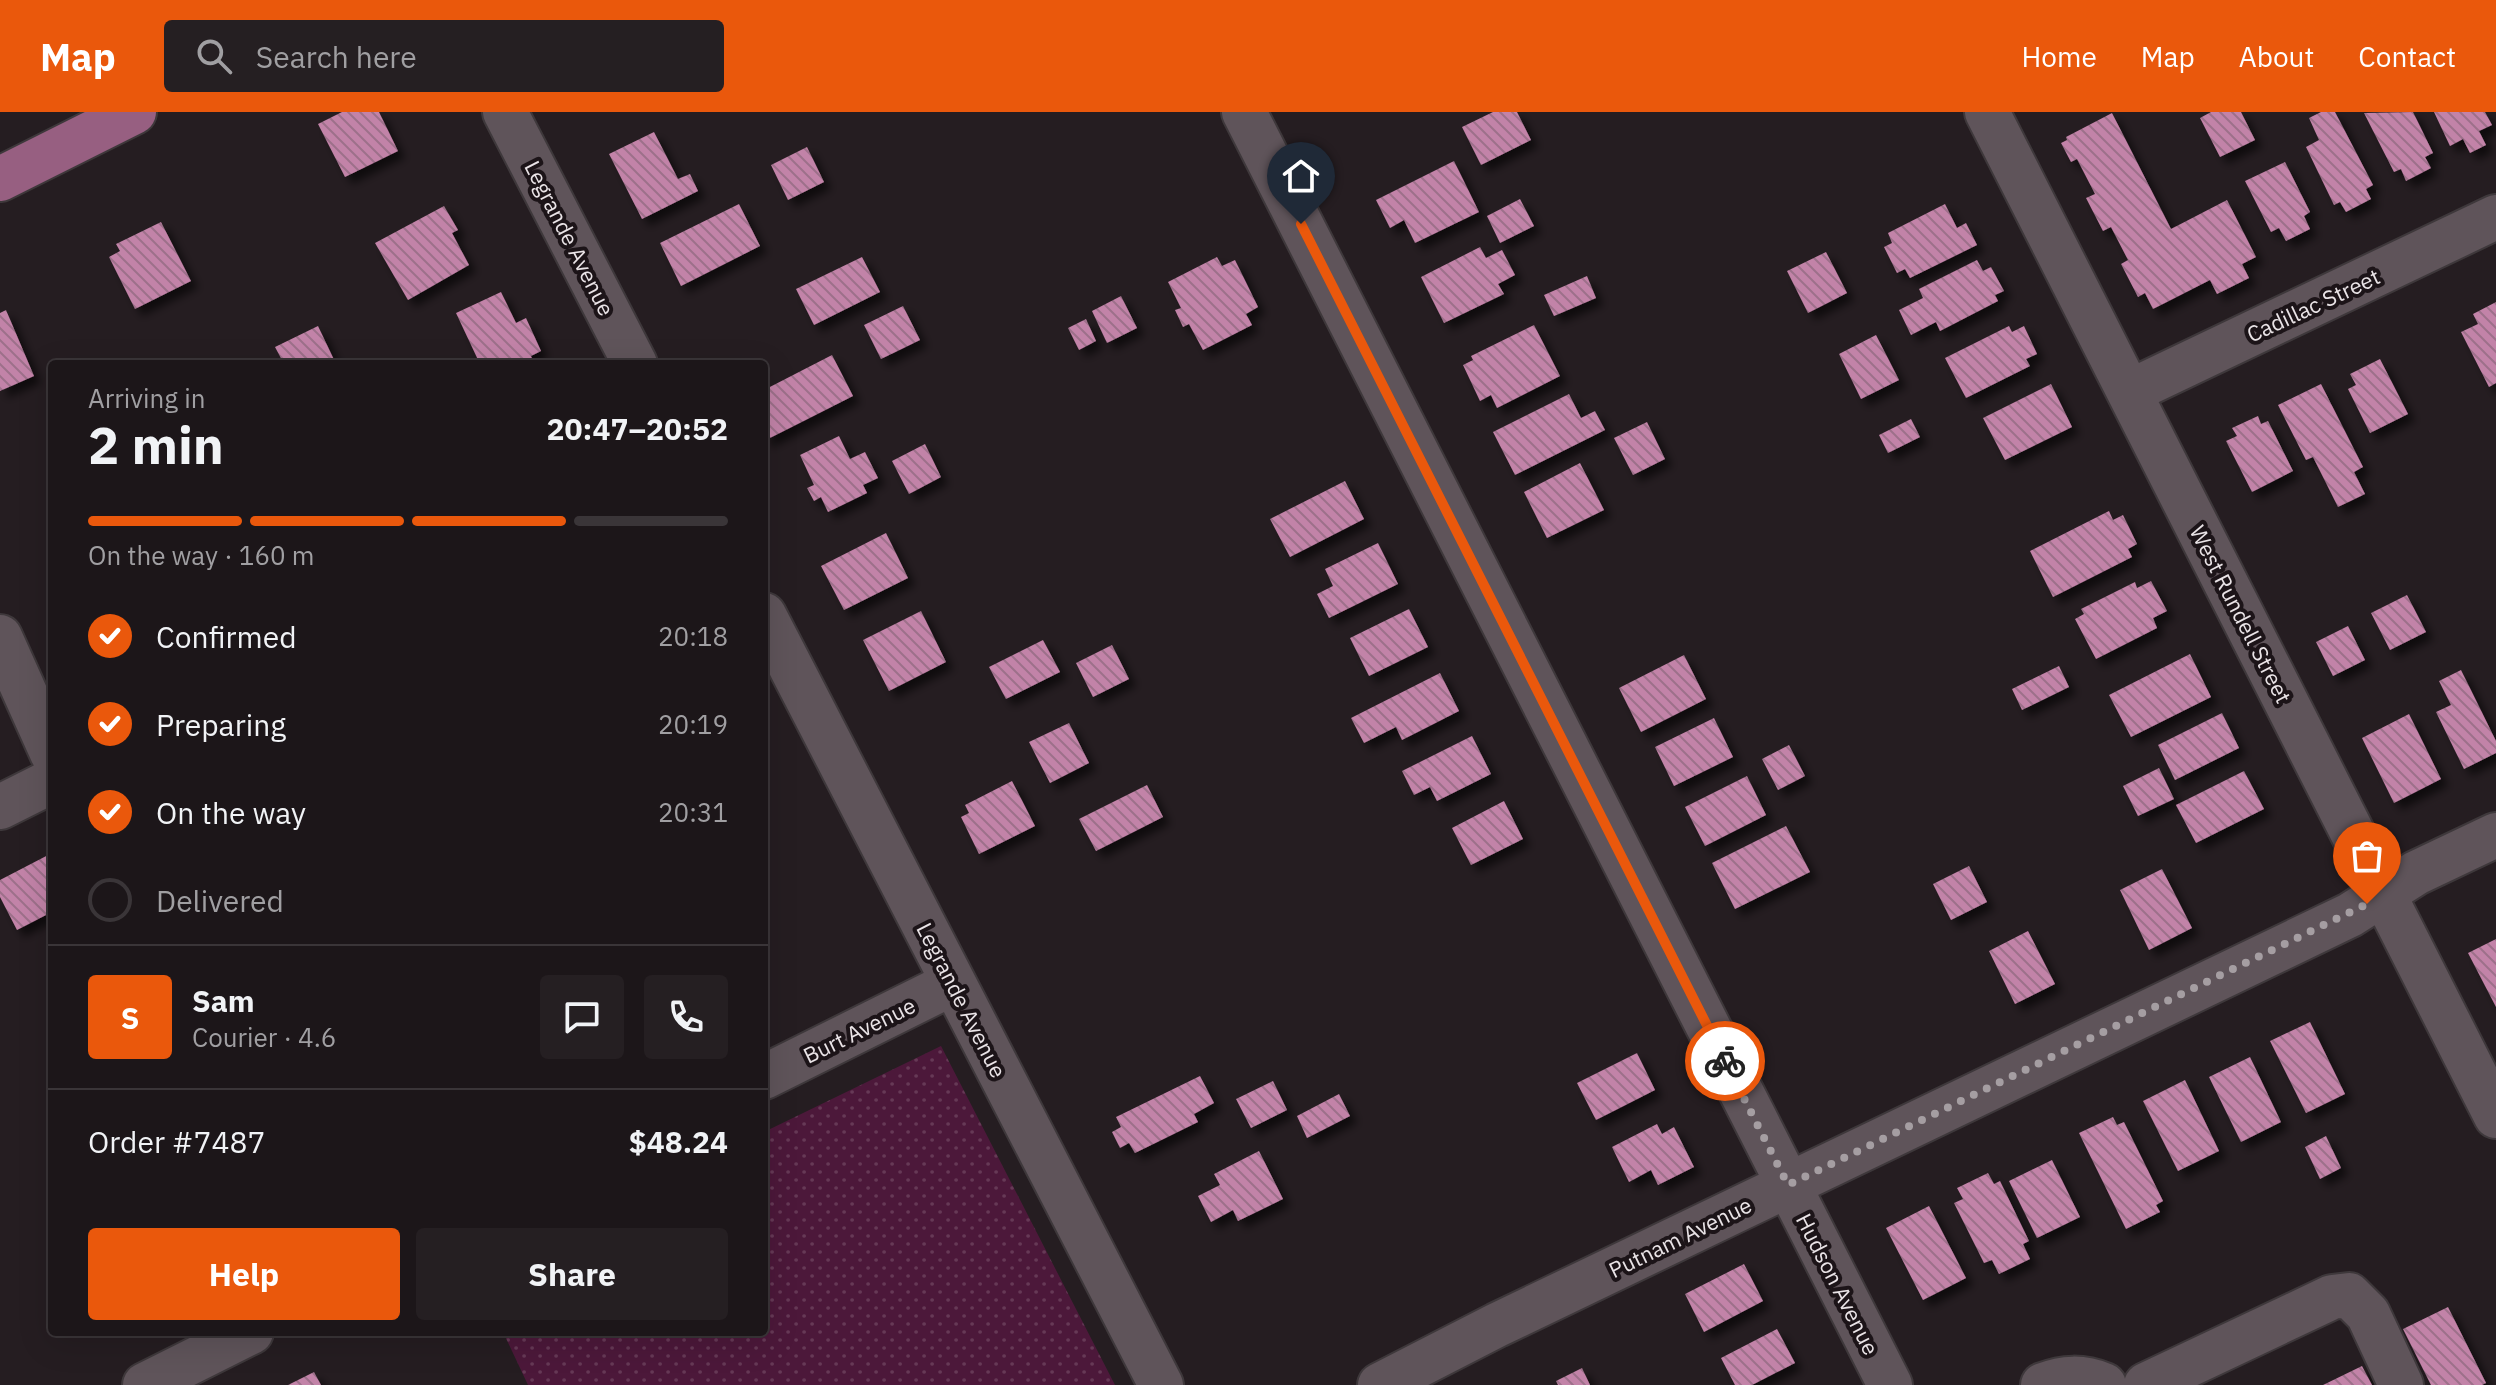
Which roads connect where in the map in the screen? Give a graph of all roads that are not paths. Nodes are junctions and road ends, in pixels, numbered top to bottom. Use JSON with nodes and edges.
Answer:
{"nodes":[{"id":1,"x":134,"y":112,"type":"edge"},
{"id":2,"x":505,"y":112,"type":"edge"},
{"id":3,"x":1244,"y":112,"type":"edge"},
{"id":4,"x":1987,"y":112,"type":"edge"},
{"id":5,"x":0,"y":179,"type":"edge"},
{"id":6,"x":2496,"y":217,"type":"edge"},
{"id":7,"x":633,"y":360,"type":"edge"},
{"id":8,"x":2129,"y":392,"type":"junction"},
{"id":9,"x":768,"y":623,"type":"edge"},
{"id":10,"x":0,"y":637,"type":"edge"},
{"id":11,"x":48,"y":744,"type":"edge"},
{"id":12,"x":48,"y":783,"type":"edge"},
{"id":13,"x":0,"y":807,"type":"edge"},
{"id":14,"x":2496,"y":835,"type":"edge"},
{"id":15,"x":2383,"y":894,"type":"junction"},
{"id":16,"x":953,"y":983,"type":"junction"},
{"id":17,"x":768,"y":1075,"type":"edge"},
{"id":18,"x":2496,"y":1116,"type":"edge"},
{"id":19,"x":1788,"y":1185,"type":"junction"},
{"id":20,"x":243,"y":1336,"type":"edge"},
{"id":21,"x":145,"y":1385,"type":"edge"},
{"id":22,"x":1161,"y":1385,"type":"edge"},
{"id":23,"x":1380,"y":1385,"type":"edge"},
{"id":24,"x":1890,"y":1385,"type":"edge"},
{"id":25,"x":2043,"y":1385,"type":"edge"},
{"id":26,"x":2104,"y":1385,"type":"edge"},
{"id":27,"x":2146,"y":1385,"type":"edge"},
{"id":28,"x":2401,"y":1385,"type":"edge"}],
"edges":[{"from":1,"to":5,"type":"main road"},
{"from":2,"to":7,"type":"street","name":"Legrande Avenue"},
{"from":3,"to":19,"type":"street","name":"Hudson Avenue"},
{"from":4,"to":8,"type":"street","name":"West Rundell Street"},
{"from":6,"to":8,"type":"street","name":"Cadillac Street"},
{"from":8,"to":15,"type":"street","name":"West Rundell Street"},
{"from":9,"to":16,"type":"street","name":"Legrande Avenue"},
{"from":10,"to":11,"type":"street"},
{"from":12,"to":13,"type":"street"},
{"from":14,"to":15,"type":"street","name":"Putnam Avenue"},
{"from":15,"to":18,"type":"street","name":"West Rundell Street"},
{"from":15,"to":19,"type":"street","name":"Putnam Avenue"},
{"from":16,"to":17,"type":"street","name":"Burt Avenue"},
{"from":16,"to":22,"type":"street","name":"Legrande Avenue"},
{"from":19,"to":23,"type":"street","name":"Putnam Avenue"},
{"from":19,"to":24,"type":"street","name":"Hudson Avenue"},
{"from":20,"to":21,"type":"street"},
{"from":25,"to":26,"type":"street"},
{"from":27,"to":28,"type":"street"}]}
